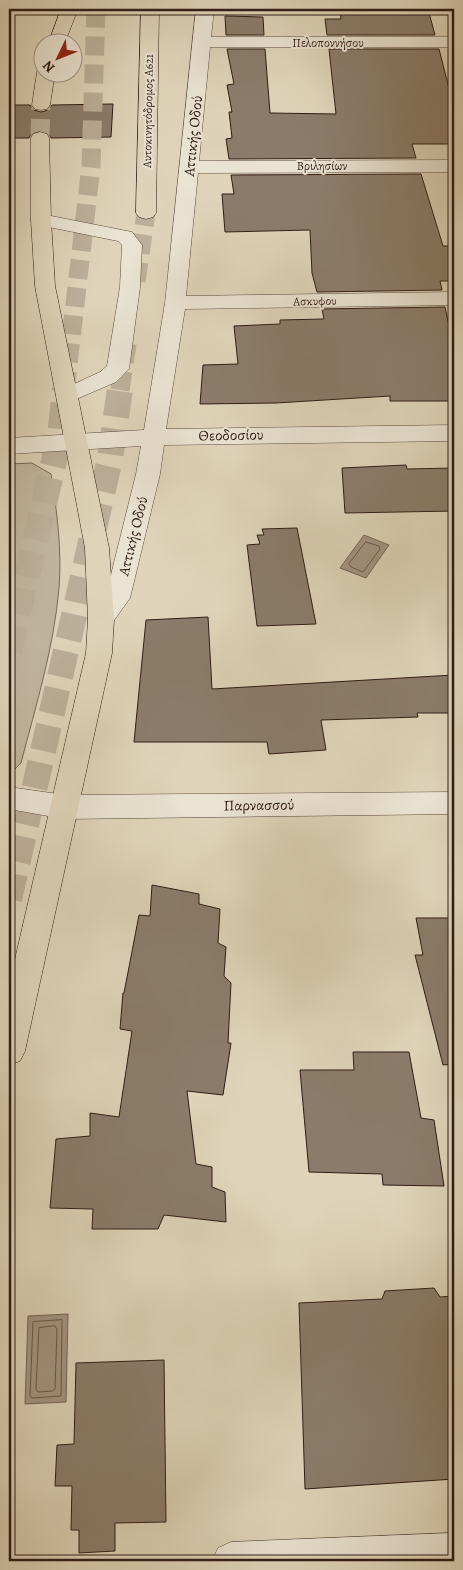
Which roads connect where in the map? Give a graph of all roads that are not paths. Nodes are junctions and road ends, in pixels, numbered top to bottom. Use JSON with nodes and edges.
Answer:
{"nodes":[{"id":1,"x":69,"y":9,"type":"edge"},
{"id":2,"x":150,"y":9,"type":"edge"},
{"id":3,"x":205,"y":9,"type":"edge"},
{"id":4,"x":61,"y":32,"type":"edge"},
{"id":5,"x":202,"y":42,"type":"junction"},
{"id":6,"x":454,"y":42,"type":"edge"},
{"id":7,"x":44,"y":82,"type":"edge"},
{"id":8,"x":41,"y":105,"type":"tunnel mouth"},
{"id":9,"x":40,"y":138,"type":"tunnel mouth"},
{"id":10,"x":190,"y":166,"type":"junction"},
{"id":11,"x":454,"y":166,"type":"edge"},
{"id":12,"x":146,"y":213,"type":"tunnel mouth"},
{"id":13,"x":41,"y":220,"type":"junction"},
{"id":14,"x":454,"y":299,"type":"edge"},
{"id":15,"x":175,"y":303,"type":"junction"},
{"id":16,"x":67,"y":396,"type":"junction"},
{"id":17,"x":454,"y":433,"type":"edge"},
{"id":18,"x":153,"y":437,"type":"junction"},
{"id":19,"x":77,"y":441,"type":"junction"},
{"id":20,"x":9,"y":446,"type":"edge"},
{"id":21,"x":101,"y":619,"type":"junction"},
{"id":22,"x":9,"y":798,"type":"edge"},
{"id":23,"x":454,"y":803,"type":"edge"},
{"id":24,"x":65,"y":807,"type":"junction"},
{"id":25,"x":9,"y":1050,"type":"edge"},
{"id":26,"x":454,"y":1552,"type":"edge"},
{"id":27,"x":231,"y":1561,"type":"edge"}],
"edges":[{"from":1,"to":4,"type":"main road"},
{"from":2,"to":12,"type":"main road","name":"Αυτοκινητόδρομος Α621"},
{"from":3,"to":5,"type":"street","name":"Αττικής Οδού"},
{"from":5,"to":6,"type":"street","name":"Πελοποννήσου"},
{"from":5,"to":10,"type":"street","name":"Αττικής Οδού"},
{"from":7,"to":8,"type":"main road"},
{"from":9,"to":13,"type":"main road"},
{"from":10,"to":11,"type":"street","name":"Βριλησίων"},
{"from":10,"to":15,"type":"street","name":"Αττικής Οδού"},
{"from":13,"to":16,"type":"main road"},
{"from":13,"to":16,"type":"street"},
{"from":14,"to":15,"type":"street","name":"Ασκυφου"},
{"from":15,"to":18,"type":"street","name":"Αττικής Οδού"},
{"from":16,"to":19,"type":"main road"},
{"from":17,"to":18,"type":"street","name":"Θεοδοσίου"},
{"from":18,"to":19,"type":"street","name":"Θεοδοσίου"},
{"from":18,"to":21,"type":"street","name":"Αττικής Οδού"},
{"from":19,"to":20,"type":"street","name":"Θεοδοσίου"},
{"from":19,"to":21,"type":"main road"},
{"from":21,"to":24,"type":"main road"},
{"from":22,"to":24,"type":"street","name":"Παρνασσού"},
{"from":23,"to":24,"type":"street","name":"Παρνασσού"},
{"from":24,"to":25,"type":"main road"},
{"from":26,"to":27,"type":"street"}]}
